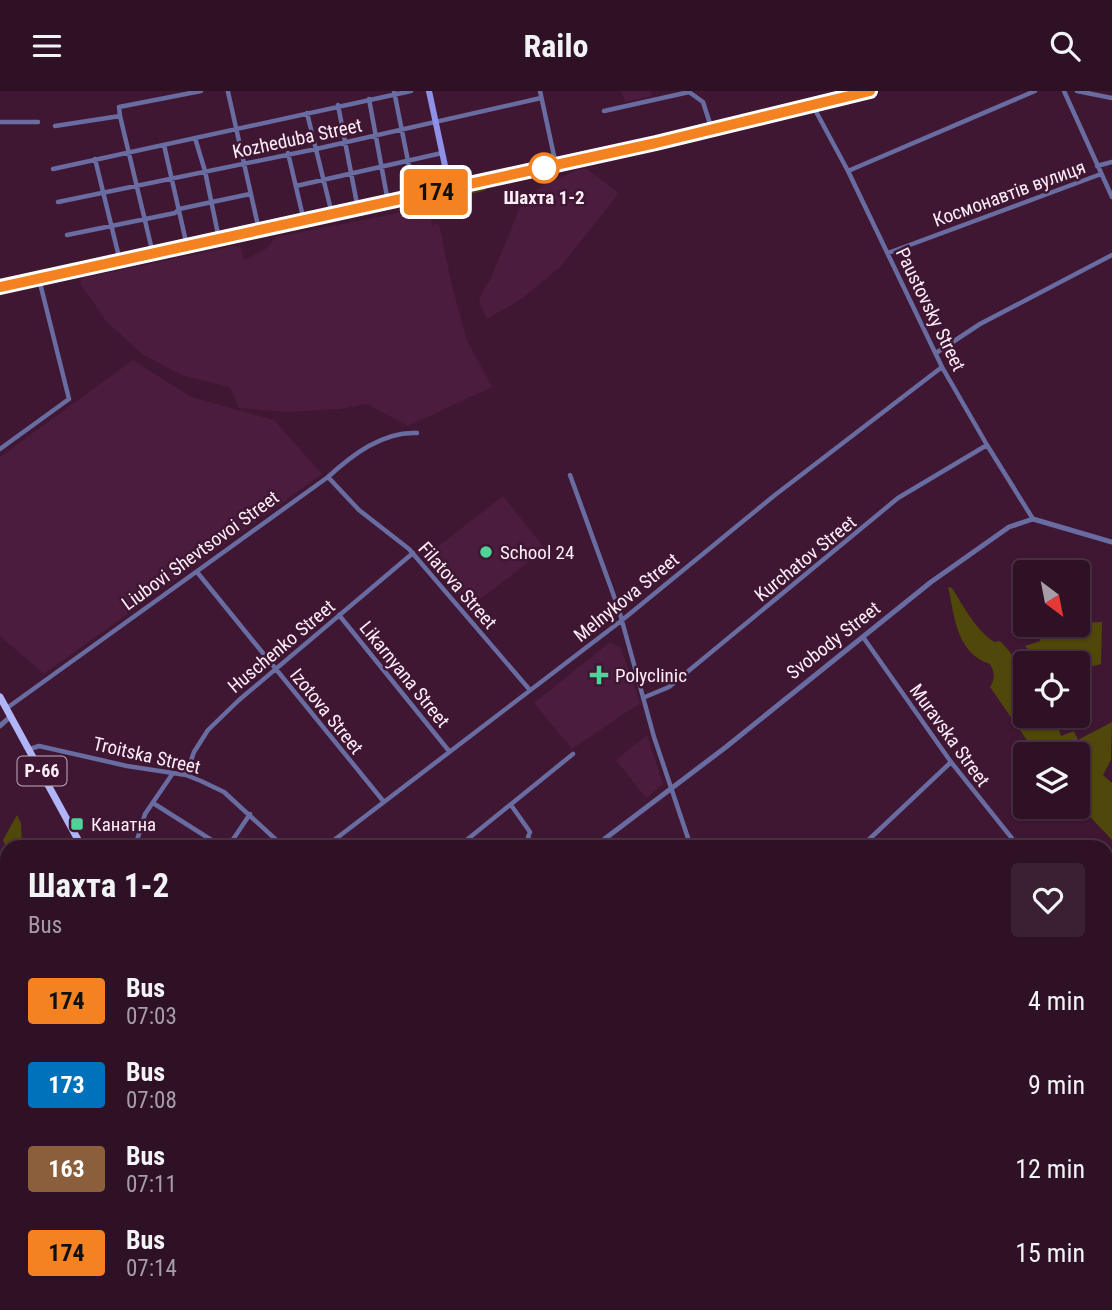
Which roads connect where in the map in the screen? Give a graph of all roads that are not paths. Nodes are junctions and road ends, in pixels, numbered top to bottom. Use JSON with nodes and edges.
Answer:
{"nodes":[{"id":1,"x":201,"y":91,"type":"edge"},
{"id":2,"x":228,"y":91,"type":"edge"},
{"id":3,"x":411,"y":91,"type":"edge"},
{"id":4,"x":429,"y":91,"type":"edge"},
{"id":5,"x":540,"y":91,"type":"edge"},
{"id":6,"x":870,"y":91,"type":"edge"},
{"id":7,"x":1035,"y":91,"type":"edge"},
{"id":8,"x":1064,"y":91,"type":"edge"},
{"id":9,"x":1077,"y":91,"type":"edge"},
{"id":10,"x":394,"y":93,"type":"edge"},
{"id":11,"x":369,"y":99,"type":"junction"},
{"id":12,"x":541,"y":99,"type":"junction"},
{"id":13,"x":1112,"y":99,"type":"edge"},
{"id":14,"x":338,"y":105,"type":"junction"},
{"id":15,"x":813,"y":106,"type":"junction"},
{"id":16,"x":604,"y":111,"type":"dead end"},
{"id":17,"x":307,"y":113,"type":"junction"},
{"id":18,"x":120,"y":116,"type":"junction"},
{"id":19,"x":435,"y":121,"type":"junction"},
{"id":20,"x":0,"y":122,"type":"edge"},
{"id":21,"x":38,"y":122,"type":"dead end"},
{"id":22,"x":55,"y":126,"type":"dead end"},
{"id":23,"x":402,"y":128,"type":"junction"},
{"id":24,"x":236,"y":129,"type":"junction"},
{"id":25,"x":712,"y":130,"type":"junction"},
{"id":26,"x":375,"y":136,"type":"junction"},
{"id":27,"x":195,"y":138,"type":"junction"},
{"id":28,"x":344,"y":142,"type":"junction"},
{"id":29,"x":164,"y":144,"type":"junction"},
{"id":30,"x":316,"y":149,"type":"junction"},
{"id":31,"x":130,"y":152,"type":"junction"},
{"id":32,"x":288,"y":153,"type":"junction"},
{"id":33,"x":442,"y":153,"type":"junction"},
{"id":34,"x":95,"y":159,"type":"junction"},
{"id":35,"x":407,"y":160,"type":"junction"},
{"id":36,"x":1112,"y":162,"type":"edge"},
{"id":37,"x":245,"y":163,"type":"junction"},
{"id":38,"x":556,"y":165,"type":"junction"},
{"id":39,"x":1097,"y":166,"type":"junction"},
{"id":40,"x":381,"y":167,"type":"junction"},
{"id":41,"x":53,"y":169,"type":"dead end"},
{"id":42,"x":205,"y":171,"type":"junction"},
{"id":43,"x":848,"y":171,"type":"junction"},
{"id":44,"x":350,"y":174,"type":"junction"},
{"id":45,"x":1101,"y":174,"type":"junction"},
{"id":46,"x":172,"y":178,"type":"junction"},
{"id":47,"x":323,"y":179,"type":"junction"},
{"id":48,"x":138,"y":185,"type":"junction"},
{"id":49,"x":296,"y":186,"type":"junction"},
{"id":50,"x":450,"y":189,"type":"junction"},
{"id":51,"x":102,"y":192,"type":"junction"},
{"id":52,"x":250,"y":194,"type":"junction"},
{"id":53,"x":415,"y":196,"type":"junction"},
{"id":54,"x":1112,"y":197,"type":"edge"},
{"id":55,"x":58,"y":202,"type":"dead end"},
{"id":56,"x":388,"y":202,"type":"junction"},
{"id":57,"x":210,"y":203,"type":"junction"},
{"id":58,"x":179,"y":209,"type":"junction"},
{"id":59,"x":358,"y":209,"type":"junction"},
{"id":60,"x":332,"y":215,"type":"junction"},
{"id":61,"x":146,"y":218,"type":"junction"},
{"id":62,"x":304,"y":221,"type":"junction"},
{"id":63,"x":111,"y":226,"type":"junction"},
{"id":64,"x":259,"y":230,"type":"junction"},
{"id":65,"x":67,"y":235,"type":"dead end"},
{"id":66,"x":219,"y":239,"type":"junction"},
{"id":67,"x":187,"y":246,"type":"junction"},
{"id":68,"x":888,"y":253,"type":"junction"},
{"id":69,"x":153,"y":254,"type":"junction"},
{"id":70,"x":1112,"y":255,"type":"edge"},
{"id":71,"x":120,"y":261,"type":"junction"},
{"id":72,"x":40,"y":281,"type":"junction"},
{"id":73,"x":0,"y":287,"type":"edge"},
{"id":74,"x":936,"y":354,"type":"junction"},
{"id":75,"x":942,"y":367,"type":"junction"},
{"id":76,"x":417,"y":432,"type":"dead end"},
{"id":77,"x":987,"y":445,"type":"junction"},
{"id":78,"x":0,"y":449,"type":"edge"},
{"id":79,"x":570,"y":475,"type":"dead end"},
{"id":80,"x":328,"y":477,"type":"junction"},
{"id":81,"x":1033,"y":519,"type":"junction"},
{"id":82,"x":1112,"y":542,"type":"edge"},
{"id":83,"x":413,"y":553,"type":"junction"},
{"id":84,"x":197,"y":572,"type":"junction"},
{"id":85,"x":339,"y":615,"type":"junction"},
{"id":86,"x":621,"y":621,"type":"junction"},
{"id":87,"x":863,"y":637,"type":"junction"},
{"id":88,"x":275,"y":669,"type":"junction"},
{"id":89,"x":529,"y":689,"type":"junction"},
{"id":90,"x":0,"y":697,"type":"edge"},
{"id":91,"x":645,"y":697,"type":"junction"},
{"id":92,"x":9,"y":712,"type":"junction"},
{"id":93,"x":0,"y":726,"type":"edge"},
{"id":94,"x":30,"y":749,"type":"junction"},
{"id":95,"x":449,"y":751,"type":"junction"},
{"id":96,"x":573,"y":754,"type":"dead end"},
{"id":97,"x":951,"y":762,"type":"junction"},
{"id":98,"x":174,"y":773,"type":"junction"},
{"id":99,"x":186,"y":775,"type":"junction"},
{"id":100,"x":670,"y":787,"type":"junction"},
{"id":101,"x":384,"y":802,"type":"junction"},
{"id":102,"x":153,"y":803,"type":"junction"},
{"id":103,"x":511,"y":805,"type":"junction"},
{"id":104,"x":250,"y":814,"type":"junction"},
{"id":105,"x":78,"y":840,"type":"edge"},
{"id":106,"x":137,"y":840,"type":"edge"},
{"id":107,"x":212,"y":840,"type":"edge"},
{"id":108,"x":233,"y":840,"type":"edge"},
{"id":109,"x":277,"y":840,"type":"edge"},
{"id":110,"x":334,"y":840,"type":"edge"},
{"id":111,"x":466,"y":840,"type":"edge"},
{"id":112,"x":530,"y":840,"type":"edge"},
{"id":113,"x":603,"y":840,"type":"edge"},
{"id":114,"x":689,"y":840,"type":"edge"},
{"id":115,"x":868,"y":840,"type":"edge"},
{"id":116,"x":1013,"y":840,"type":"edge"}],
"edges":[{"from":1,"to":18,"type":"street"},
{"from":2,"to":24,"type":"street"},
{"from":3,"to":10,"type":"street","name":"Kozheduba Street"},
{"from":4,"to":19,"type":"main road"},
{"from":5,"to":12,"type":"street"},
{"from":6,"to":15,"type":"main road"},
{"from":7,"to":43,"type":"street"},
{"from":8,"to":39,"type":"street"},
{"from":9,"to":13,"type":"street"},
{"from":10,"to":11,"type":"street","name":"Kozheduba Street"},
{"from":10,"to":23,"type":"street"},
{"from":11,"to":14,"type":"street","name":"Kozheduba Street"},
{"from":11,"to":26,"type":"street"},
{"from":12,"to":19,"type":"street","name":"Kozheduba Street"},
{"from":12,"to":38,"type":"street"},
{"from":14,"to":17,"type":"street","name":"Kozheduba Street"},
{"from":14,"to":28,"type":"street"},
{"from":15,"to":25,"type":"main road"},
{"from":15,"to":43,"type":"street","name":"Paustovsky Street"},
{"from":16,"to":25,"type":"street"},
{"from":17,"to":24,"type":"street","name":"Kozheduba Street"},
{"from":17,"to":30,"type":"street"},
{"from":18,"to":22,"type":"street"},
{"from":18,"to":31,"type":"street"},
{"from":19,"to":23,"type":"street","name":"Kozheduba Street"},
{"from":19,"to":33,"type":"main road"},
{"from":20,"to":21,"type":"street"},
{"from":23,"to":26,"type":"street","name":"Kozheduba Street"},
{"from":23,"to":35,"type":"street"},
{"from":24,"to":27,"type":"street","name":"Kozheduba Street"},
{"from":24,"to":37,"type":"street"},
{"from":25,"to":38,"type":"main road"},
{"from":26,"to":28,"type":"street","name":"Kozheduba Street"},
{"from":26,"to":40,"type":"street"},
{"from":27,"to":29,"type":"street","name":"Kozheduba Street"},
{"from":27,"to":42,"type":"street"},
{"from":28,"to":30,"type":"street","name":"Kozheduba Street"},
{"from":28,"to":44,"type":"street"},
{"from":29,"to":31,"type":"street","name":"Kozheduba Street"},
{"from":29,"to":46,"type":"street"},
{"from":30,"to":32,"type":"street","name":"Kozheduba Street"},
{"from":30,"to":47,"type":"street"},
{"from":31,"to":34,"type":"street","name":"Kozheduba Street"},
{"from":31,"to":48,"type":"street"},
{"from":32,"to":37,"type":"street","name":"Kozheduba Street"},
{"from":32,"to":49,"type":"street"},
{"from":33,"to":35,"type":"street"},
{"from":33,"to":50,"type":"main road"},
{"from":34,"to":41,"type":"street","name":"Kozheduba Street"},
{"from":34,"to":51,"type":"street"},
{"from":35,"to":40,"type":"street"},
{"from":35,"to":53,"type":"street"},
{"from":36,"to":39,"type":"street"},
{"from":37,"to":42,"type":"street","name":"Kozheduba Street"},
{"from":37,"to":52,"type":"street"},
{"from":38,"to":50,"type":"main road"},
{"from":39,"to":45,"type":"street"},
{"from":40,"to":44,"type":"street"},
{"from":40,"to":56,"type":"street"},
{"from":42,"to":46,"type":"street","name":"Kozheduba Street"},
{"from":42,"to":57,"type":"street"},
{"from":43,"to":68,"type":"street","name":"Paustovsky Street"},
{"from":44,"to":47,"type":"street"},
{"from":44,"to":59,"type":"street"},
{"from":45,"to":54,"type":"street"},
{"from":45,"to":68,"type":"street","name":"Космонавтів вулиця"},
{"from":46,"to":48,"type":"street","name":"Kozheduba Street"},
{"from":46,"to":58,"type":"street"},
{"from":47,"to":49,"type":"street"},
{"from":47,"to":60,"type":"street"},
{"from":48,"to":51,"type":"street","name":"Kozheduba Street"},
{"from":48,"to":61,"type":"street"},
{"from":49,"to":62,"type":"street"},
{"from":50,"to":53,"type":"main road"},
{"from":51,"to":55,"type":"street","name":"Kozheduba Street"},
{"from":51,"to":63,"type":"street"},
{"from":52,"to":57,"type":"street"},
{"from":52,"to":64,"type":"street"},
{"from":53,"to":56,"type":"main road"},
{"from":56,"to":59,"type":"main road"},
{"from":57,"to":58,"type":"street"},
{"from":57,"to":66,"type":"street"},
{"from":58,"to":61,"type":"street"},
{"from":58,"to":67,"type":"street"},
{"from":59,"to":60,"type":"main road"},
{"from":60,"to":62,"type":"main road"},
{"from":61,"to":63,"type":"street"},
{"from":61,"to":69,"type":"street"},
{"from":62,"to":64,"type":"main road"},
{"from":63,"to":65,"type":"street"},
{"from":63,"to":71,"type":"street"},
{"from":64,"to":66,"type":"main road"},
{"from":66,"to":67,"type":"main road"},
{"from":67,"to":69,"type":"main road"},
{"from":68,"to":74,"type":"street","name":"Paustovsky Street"},
{"from":69,"to":71,"type":"main road"},
{"from":70,"to":74,"type":"street"},
{"from":71,"to":72,"type":"main road"},
{"from":72,"to":73,"type":"main road"},
{"from":72,"to":78,"type":"street"},
{"from":74,"to":75,"type":"street","name":"Paustovsky Street"},
{"from":75,"to":77,"type":"street","name":"Paustovsky Street"},
{"from":75,"to":86,"type":"street","name":"Melnykova Street"},
{"from":76,"to":80,"type":"street","name":"Liubovi Shevtsovoi Street"},
{"from":77,"to":81,"type":"street","name":"Paustovsky Street"},
{"from":77,"to":91,"type":"street","name":"Kurchatov Street"},
{"from":79,"to":86,"type":"street"},
{"from":80,"to":83,"type":"street","name":"Filatova Street"},
{"from":80,"to":84,"type":"street","name":"Liubovi Shevtsovoi Street"},
{"from":81,"to":82,"type":"street"},
{"from":81,"to":87,"type":"street","name":"Svobody Street"},
{"from":83,"to":85,"type":"street","name":"Huschenko Street"},
{"from":83,"to":89,"type":"street","name":"Filatova Street"},
{"from":84,"to":88,"type":"street","name":"Izotova Street"},
{"from":84,"to":92,"type":"street","name":"Liubovi Shevtsovoi Street"},
{"from":85,"to":88,"type":"street","name":"Huschenko Street"},
{"from":85,"to":95,"type":"street","name":"Likarnyana Street"},
{"from":86,"to":89,"type":"street","name":"Melnykova Street"},
{"from":86,"to":91,"type":"street"},
{"from":87,"to":97,"type":"street","name":"Muravska Street"},
{"from":87,"to":100,"type":"street","name":"Svobody Street"},
{"from":88,"to":99,"type":"street","name":"Huschenko Street"},
{"from":88,"to":101,"type":"street","name":"Izotova Street"},
{"from":89,"to":95,"type":"street","name":"Melnykova Street"},
{"from":90,"to":92,"type":"main road","number":"Р-66"},
{"from":91,"to":100,"type":"street"},
{"from":92,"to":93,"type":"street","name":"Liubovi Shevtsovoi Street"},
{"from":92,"to":94,"type":"main road","number":"Р-66"},
{"from":94,"to":98,"type":"street","name":"Troitska Street"},
{"from":94,"to":105,"type":"main road","number":"Р-66"},
{"from":95,"to":101,"type":"street","name":"Melnykova Street"},
{"from":96,"to":103,"type":"street"},
{"from":97,"to":115,"type":"street"},
{"from":97,"to":116,"type":"street","name":"Muravska Street"},
{"from":98,"to":99,"type":"street","name":"Troitska Street"},
{"from":98,"to":102,"type":"street"},
{"from":99,"to":104,"type":"street","name":"Troitska Street"},
{"from":100,"to":113,"type":"street","name":"Svobody Street"},
{"from":100,"to":114,"type":"street"},
{"from":101,"to":110,"type":"street","name":"Melnykova Street"},
{"from":102,"to":106,"type":"street"},
{"from":102,"to":107,"type":"street"},
{"from":103,"to":111,"type":"street"},
{"from":103,"to":112,"type":"street"},
{"from":104,"to":108,"type":"street"},
{"from":104,"to":109,"type":"street","name":"Troitska Street"}]}
